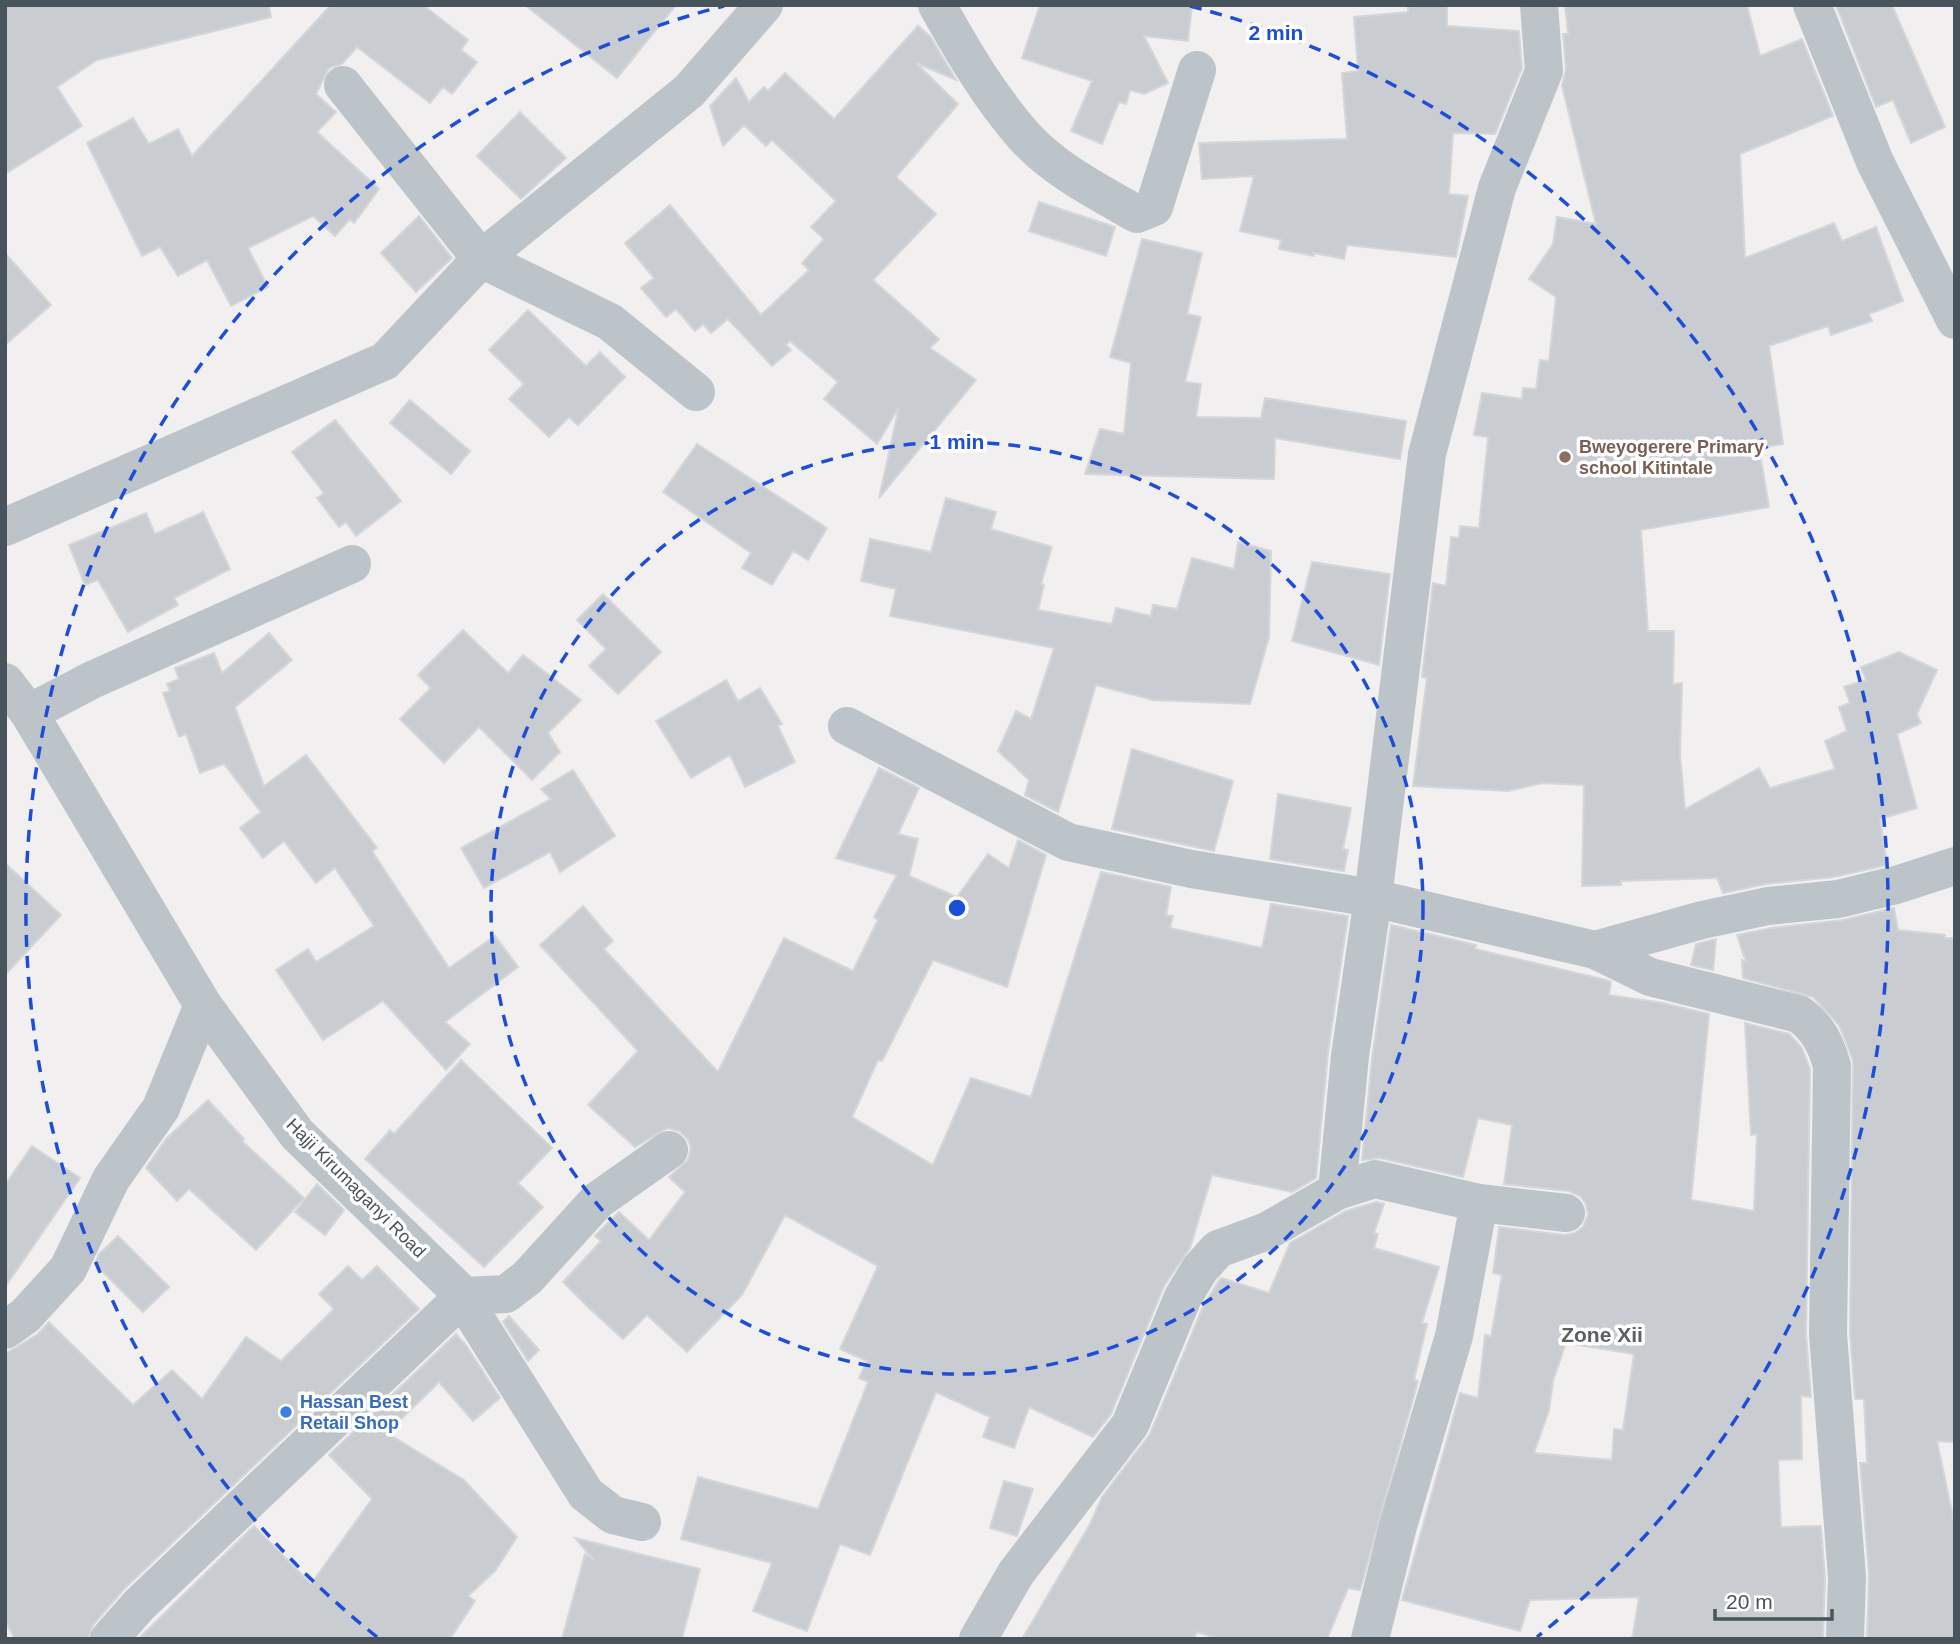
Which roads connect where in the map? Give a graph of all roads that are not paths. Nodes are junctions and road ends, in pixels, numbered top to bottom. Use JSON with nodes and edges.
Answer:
{"nodes":[{"id":1,"x":764,"y":5,"type":"edge"},
{"id":2,"x":937,"y":5,"type":"edge"},
{"id":3,"x":1539,"y":5,"type":"edge"},
{"id":4,"x":1812,"y":5,"type":"edge"},
{"id":5,"x":1197,"y":70,"type":"dead end"},
{"id":6,"x":343,"y":85,"type":"dead end"},
{"id":7,"x":481,"y":259,"type":"junction"},
{"id":8,"x":1955,"y":320,"type":"edge"},
{"id":9,"x":696,"y":392,"type":"dead end"},
{"id":10,"x":5,"y":527,"type":"edge"},
{"id":11,"x":352,"y":564,"type":"dead end"},
{"id":12,"x":5,"y":682,"type":"edge"},
{"id":13,"x":29,"y":713,"type":"junction"},
{"id":14,"x":847,"y":726,"type":"dead end"},
{"id":15,"x":1955,"y":866,"type":"edge"},
{"id":16,"x":1373,"y":898,"type":"junction"},
{"id":17,"x":1595,"y":950,"type":"junction"},
{"id":18,"x":203,"y":1005,"type":"junction"},
{"id":19,"x":669,"y":1150,"type":"dead end"},
{"id":20,"x":1336,"y":1191,"type":"junction"},
{"id":21,"x":1479,"y":1203,"type":"junction"},
{"id":22,"x":1566,"y":1213,"type":"dead end"},
{"id":23,"x":464,"y":1296,"type":"junction"},
{"id":24,"x":5,"y":1331,"type":"edge"},
{"id":25,"x":642,"y":1521,"type":"dead end"},
{"id":26,"x":109,"y":1639,"type":"edge"},
{"id":27,"x":978,"y":1639,"type":"edge"},
{"id":28,"x":1370,"y":1639,"type":"edge"},
{"id":29,"x":1845,"y":1639,"type":"edge"}],
"edges":[{"from":1,"to":7,"type":"street"},
{"from":2,"to":5,"type":"street"},
{"from":3,"to":16,"type":"street"},
{"from":4,"to":8,"type":"street"},
{"from":6,"to":7,"type":"street"},
{"from":7,"to":9,"type":"street"},
{"from":7,"to":10,"type":"street"},
{"from":11,"to":13,"type":"street"},
{"from":12,"to":13,"type":"street","name":"Hajji Kirumaganyi Road"},
{"from":13,"to":18,"type":"street","name":"Hajji Kirumaganyi Road"},
{"from":14,"to":16,"type":"street"},
{"from":15,"to":17,"type":"street"},
{"from":16,"to":17,"type":"street"},
{"from":16,"to":20,"type":"street"},
{"from":17,"to":29,"type":"street"},
{"from":18,"to":23,"type":"street","name":"Hajji Kirumaganyi Road"},
{"from":18,"to":24,"type":"street"},
{"from":19,"to":23,"type":"street"},
{"from":20,"to":21,"type":"street"},
{"from":20,"to":27,"type":"street"},
{"from":21,"to":22,"type":"street"},
{"from":21,"to":28,"type":"street"},
{"from":23,"to":25,"type":"street","name":"Hajji Kirumaganyi Road"},
{"from":23,"to":26,"type":"street"}]}
